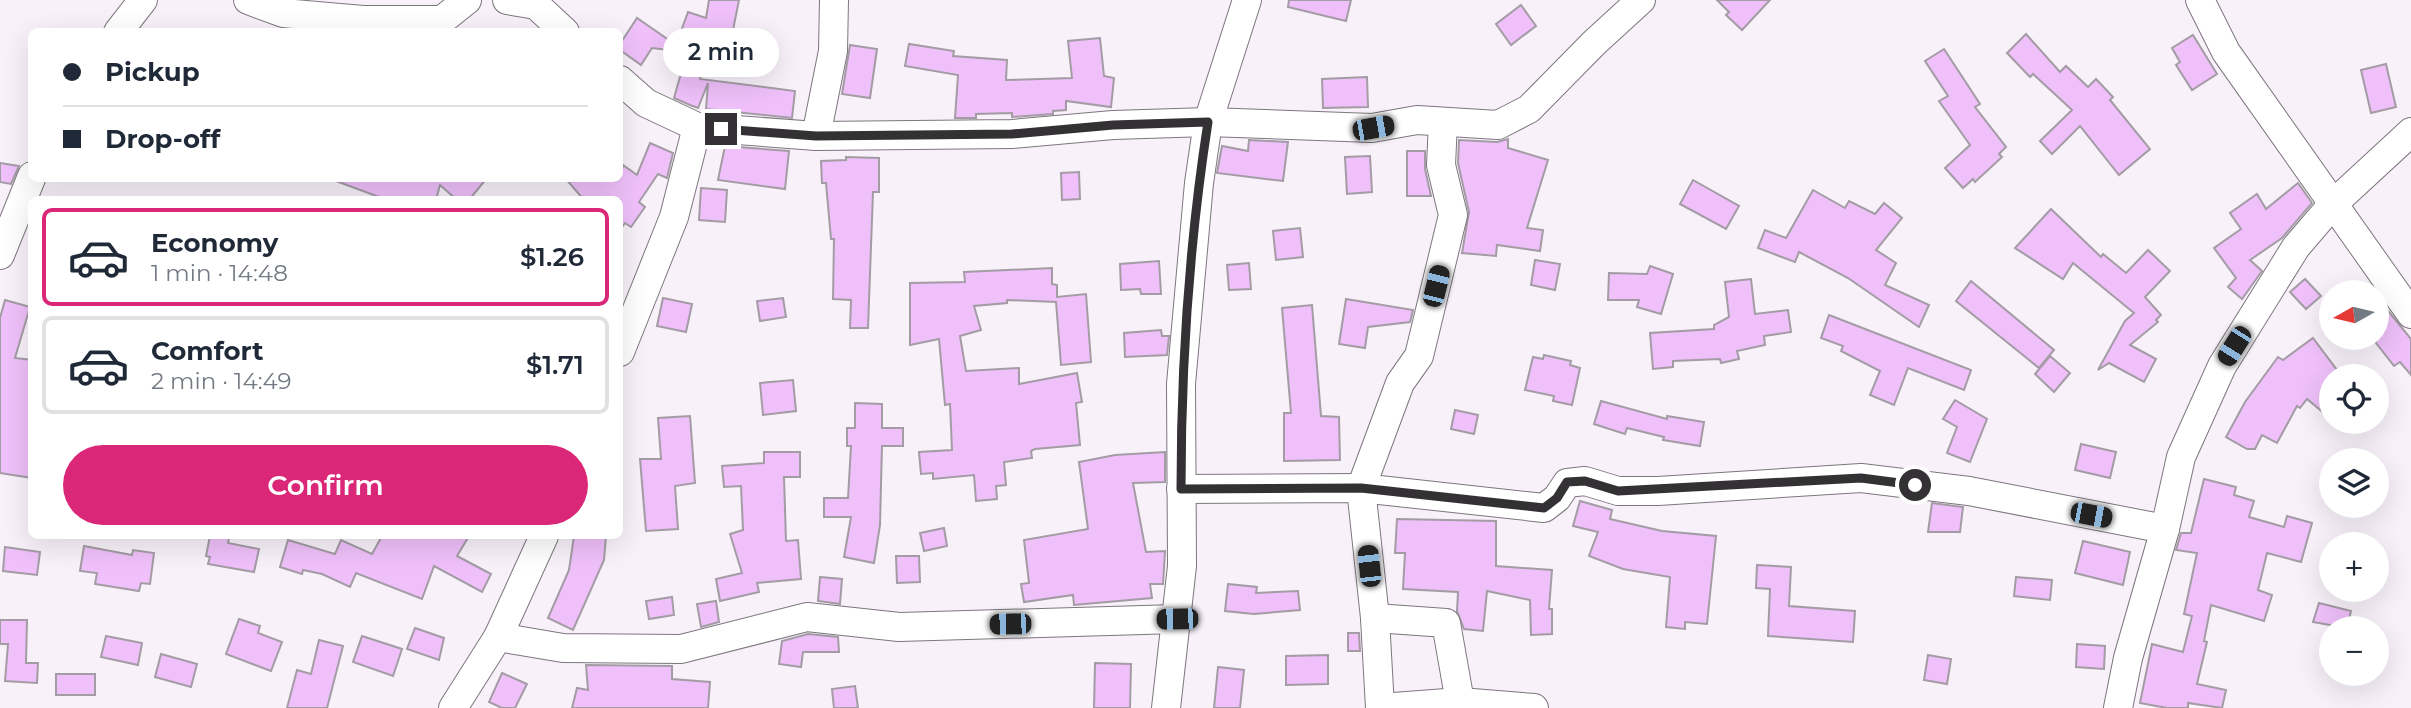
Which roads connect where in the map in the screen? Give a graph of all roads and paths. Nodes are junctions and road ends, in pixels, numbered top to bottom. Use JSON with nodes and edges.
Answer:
{"nodes":[{"id":1,"x":143,"y":0,"type":"edge"},
{"id":2,"x":248,"y":0,"type":"edge"},
{"id":3,"x":467,"y":0,"type":"edge"},
{"id":4,"x":507,"y":0,"type":"edge"},
{"id":5,"x":834,"y":0,"type":"edge"},
{"id":6,"x":1247,"y":0,"type":"edge"},
{"id":7,"x":1641,"y":0,"type":"edge"},
{"id":8,"x":2200,"y":0,"type":"edge"},
{"id":9,"x":121,"y":28,"type":"edge"},
{"id":10,"x":561,"y":28,"type":"edge"},
{"id":11,"x":623,"y":82,"type":"edge"},
{"id":12,"x":1443,"y":121,"type":"junction"},
{"id":13,"x":1208,"y":122,"type":"junction"},
{"id":14,"x":697,"y":127,"type":"junction"},
{"id":15,"x":2411,"y":132,"type":"edge"},
{"id":16,"x":816,"y":136,"type":"junction"},
{"id":17,"x":30,"y":182,"type":"edge"},
{"id":18,"x":2332,"y":205,"type":"junction"},
{"id":19,"x":0,"y":255,"type":"edge"},
{"id":20,"x":2411,"y":314,"type":"edge"},
{"id":21,"x":623,"y":344,"type":"edge"},
{"id":22,"x":1361,"y":488,"type":"junction"},
{"id":23,"x":1181,"y":489,"type":"junction"},
{"id":24,"x":2165,"y":528,"type":"junction"},
{"id":25,"x":543,"y":539,"type":"edge"},
{"id":26,"x":1375,"y":618,"type":"junction"},
{"id":27,"x":1177,"y":619,"type":"junction"},
{"id":28,"x":498,"y":637,"type":"junction"},
{"id":29,"x":1460,"y":702,"type":"junction"},
{"id":30,"x":453,"y":708,"type":"edge"},
{"id":31,"x":1166,"y":708,"type":"edge"},
{"id":32,"x":1380,"y":708,"type":"edge"},
{"id":33,"x":1534,"y":708,"type":"edge"},
{"id":34,"x":2118,"y":708,"type":"edge"}],
"edges":[{"from":1,"to":9,"type":"street"},
{"from":2,"to":3,"type":"street"},
{"from":4,"to":10,"type":"street"},
{"from":5,"to":16,"type":"street"},
{"from":6,"to":13,"type":"street"},
{"from":7,"to":12,"type":"street"},
{"from":8,"to":18,"type":"street"},
{"from":11,"to":14,"type":"street"},
{"from":12,"to":13,"type":"street"},
{"from":12,"to":22,"type":"street"},
{"from":13,"to":16,"type":"street"},
{"from":13,"to":23,"type":"street"},
{"from":14,"to":16,"type":"street"},
{"from":14,"to":21,"type":"street"},
{"from":15,"to":18,"type":"street"},
{"from":17,"to":19,"type":"street"},
{"from":18,"to":20,"type":"street"},
{"from":18,"to":24,"type":"street"},
{"from":22,"to":23,"type":"street"},
{"from":22,"to":24,"type":"street"},
{"from":22,"to":26,"type":"street"},
{"from":23,"to":27,"type":"street"},
{"from":24,"to":34,"type":"street"},
{"from":25,"to":28,"type":"street"},
{"from":26,"to":29,"type":"street"},
{"from":26,"to":32,"type":"street"},
{"from":27,"to":28,"type":"street"},
{"from":27,"to":31,"type":"street"},
{"from":28,"to":30,"type":"street"},
{"from":29,"to":32,"type":"street"},
{"from":29,"to":33,"type":"street"}]}
